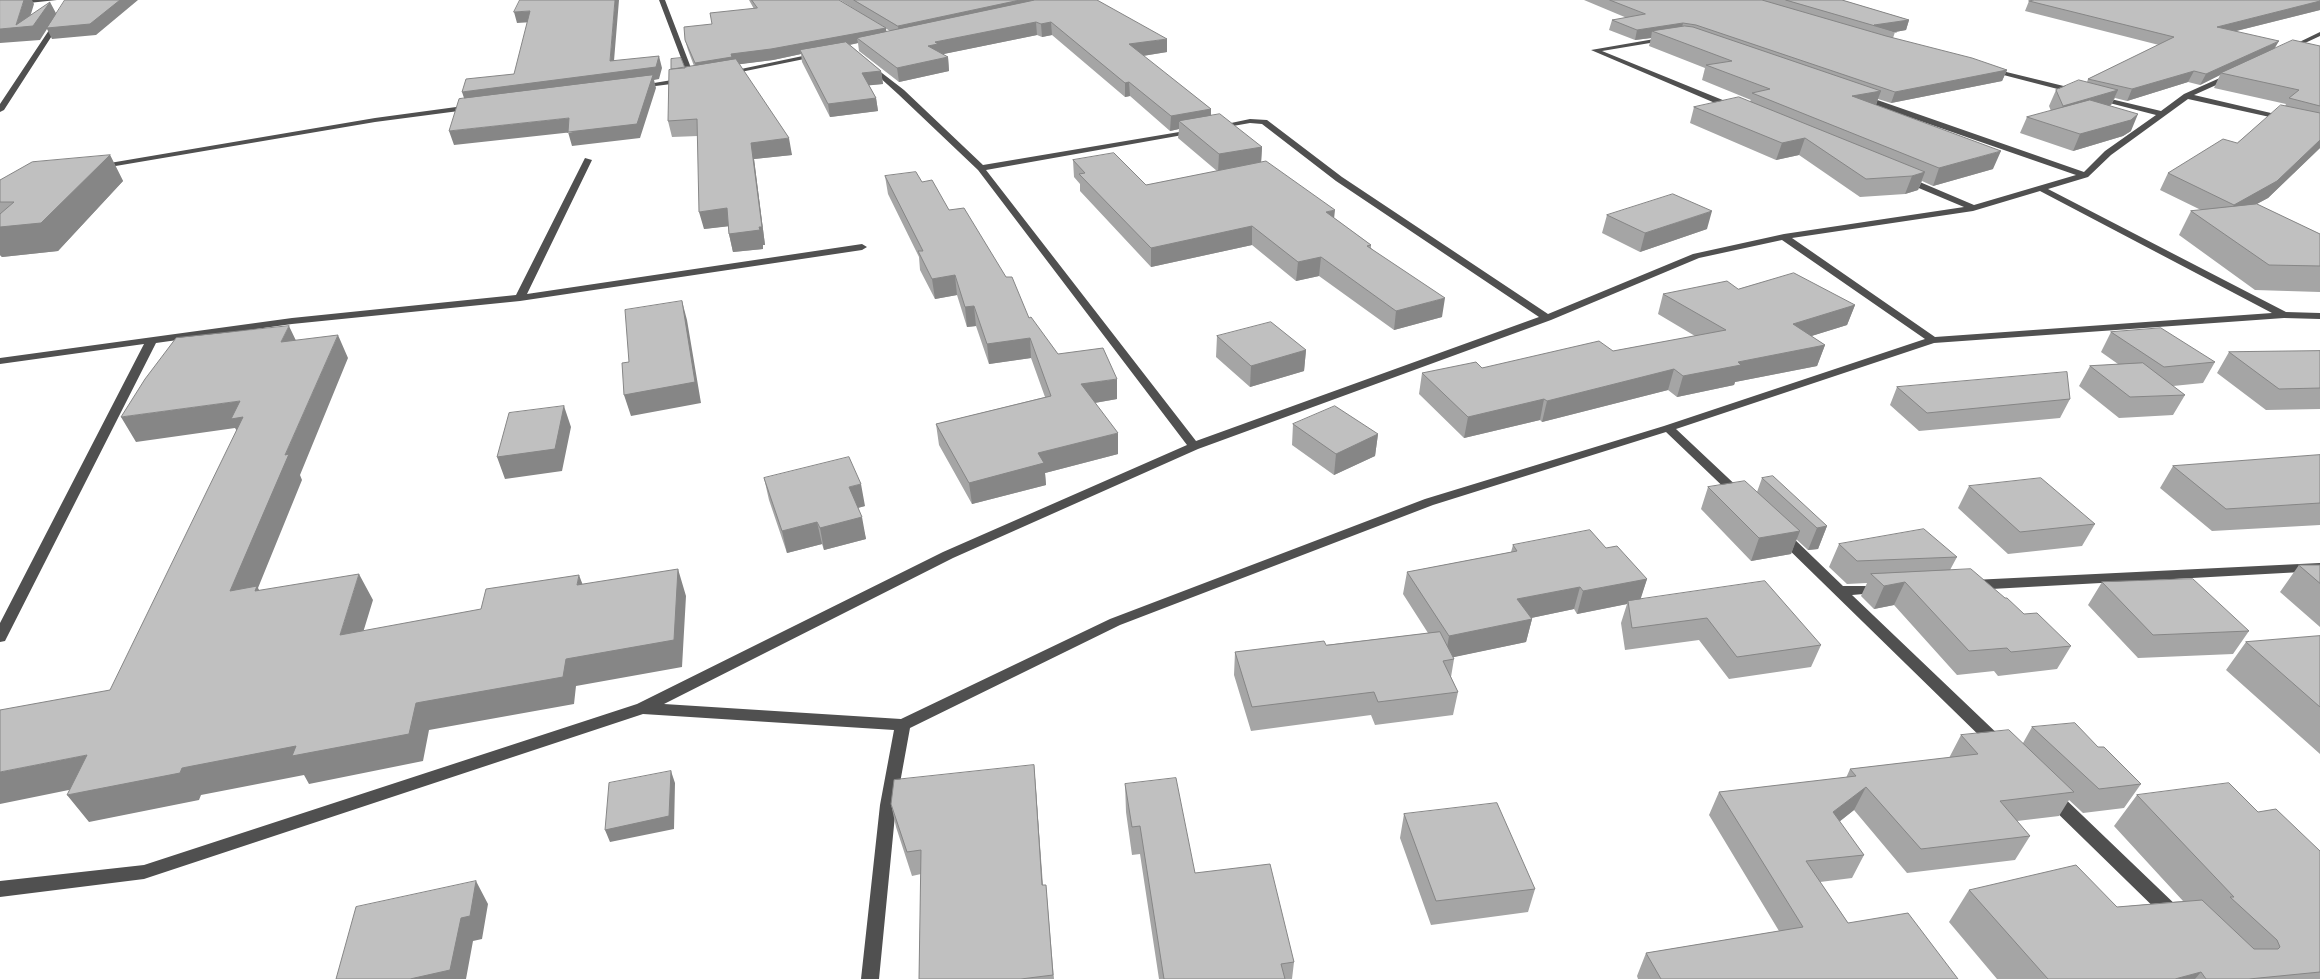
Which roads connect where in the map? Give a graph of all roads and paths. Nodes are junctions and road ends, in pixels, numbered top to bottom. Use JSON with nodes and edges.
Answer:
{"nodes":[{"id":1,"x":54,"y":0,"type":"edge"},
{"id":2,"x":72,"y":0,"type":"edge"},
{"id":3,"x":662,"y":0,"type":"edge"},
{"id":4,"x":0,"y":4,"type":"edge"},
{"id":5,"x":2320,"y":34,"type":"edge"},
{"id":6,"x":1673,"y":38,"type":"edge"},
{"id":7,"x":830,"y":52,"type":"edge"},
{"id":8,"x":2277,"y":54,"type":"edge"},
{"id":9,"x":864,"y":61,"type":"edge"},
{"id":10,"x":1981,"y":68,"type":"edge"},
{"id":11,"x":2242,"y":70,"type":"edge"},
{"id":12,"x":713,"y":75,"type":"edge"},
{"id":13,"x":703,"y":77,"type":"edge"},
{"id":14,"x":693,"y":79,"type":"junction"},
{"id":15,"x":635,"y":86,"type":"edge"},
{"id":16,"x":1855,"y":95,"type":"edge"},
{"id":17,"x":2188,"y":96,"type":"junction"},
{"id":18,"x":481,"y":106,"type":"edge"},
{"id":19,"x":0,"y":110,"type":"edge"},
{"id":20,"x":1738,"y":110,"type":"edge"},
{"id":21,"x":2162,"y":114,"type":"junction"},
{"id":22,"x":2292,"y":120,"type":"edge"},
{"id":23,"x":1211,"y":128,"type":"edge"},
{"id":24,"x":1202,"y":130,"type":"edge"},
{"id":25,"x":588,"y":160,"type":"dead end"},
{"id":26,"x":981,"y":168,"type":"junction"},
{"id":27,"x":86,"y":169,"type":"edge"},
{"id":28,"x":1892,"y":174,"type":"edge"},
{"id":29,"x":2085,"y":175,"type":"junction"},
{"id":30,"x":2042,"y":189,"type":"junction"},
{"id":31,"x":1973,"y":208,"type":"junction"},
{"id":32,"x":1784,"y":237,"type":"junction"},
{"id":33,"x":862,"y":247,"type":"dead end"},
{"id":34,"x":520,"y":298,"type":"junction"},
{"id":35,"x":2284,"y":315,"type":"junction"},
{"id":36,"x":2320,"y":316,"type":"edge"},
{"id":37,"x":1547,"y":318,"type":"junction"},
{"id":38,"x":152,"y":340,"type":"junction"},
{"id":39,"x":1932,"y":340,"type":"junction"},
{"id":40,"x":0,"y":361,"type":"edge"},
{"id":41,"x":1668,"y":428,"type":"junction"},
{"id":42,"x":1194,"y":446,"type":"junction"},
{"id":43,"x":1747,"y":503,"type":"edge"},
{"id":44,"x":1769,"y":523,"type":"edge"},
{"id":45,"x":2320,"y":568,"type":"edge"},
{"id":46,"x":1961,"y":585,"type":"edge"},
{"id":47,"x":1891,"y":589,"type":"edge"},
{"id":48,"x":1841,"y":591,"type":"junction"},
{"id":49,"x":0,"y":637,"type":"edge"},
{"id":50,"x":642,"y":708,"type":"junction"},
{"id":51,"x":903,"y":725,"type":"junction"},
{"id":52,"x":2007,"y":753,"type":"edge"},
{"id":53,"x":2042,"y":787,"type":"edge"},
{"id":54,"x":0,"y":889,"type":"edge"},
{"id":55,"x":2184,"y":924,"type":"edge"},
{"id":56,"x":870,"y":979,"type":"edge"}],
"edges":[{"from":1,"to":4,"type":"street"},
{"from":2,"to":19,"type":"street"},
{"from":3,"to":14,"type":"street"},
{"from":5,"to":8,"type":"street"},
{"from":6,"to":20,"type":"street"},
{"from":7,"to":12,"type":"street"},
{"from":9,"to":26,"type":"street"},
{"from":10,"to":21,"type":"street"},
{"from":11,"to":17,"type":"street"},
{"from":13,"to":14,"type":"street"},
{"from":14,"to":15,"type":"street"},
{"from":16,"to":29,"type":"street"},
{"from":17,"to":21,"type":"street"},
{"from":17,"to":22,"type":"street"},
{"from":18,"to":27,"type":"street"},
{"from":21,"to":29,"type":"street"},
{"from":23,"to":37,"type":"street"},
{"from":24,"to":26,"type":"street"},
{"from":25,"to":34,"type":"street"},
{"from":26,"to":42,"type":"street"},
{"from":28,"to":31,"type":"street"},
{"from":29,"to":30,"type":"street"},
{"from":30,"to":31,"type":"street"},
{"from":30,"to":35,"type":"street"},
{"from":31,"to":32,"type":"street"},
{"from":32,"to":37,"type":"street"},
{"from":32,"to":39,"type":"street"},
{"from":33,"to":34,"type":"street"},
{"from":34,"to":38,"type":"street"},
{"from":35,"to":36,"type":"street"},
{"from":35,"to":39,"type":"street"},
{"from":37,"to":42,"type":"street"},
{"from":38,"to":40,"type":"street"},
{"from":38,"to":49,"type":"street"},
{"from":39,"to":41,"type":"street"},
{"from":41,"to":43,"type":"street"},
{"from":41,"to":51,"type":"street"},
{"from":42,"to":50,"type":"street"},
{"from":44,"to":48,"type":"street"},
{"from":45,"to":46,"type":"street"},
{"from":47,"to":48,"type":"street"},
{"from":48,"to":52,"type":"street"},
{"from":50,"to":51,"type":"street"},
{"from":50,"to":54,"type":"street"},
{"from":51,"to":56,"type":"street"},
{"from":53,"to":55,"type":"street"}]}
